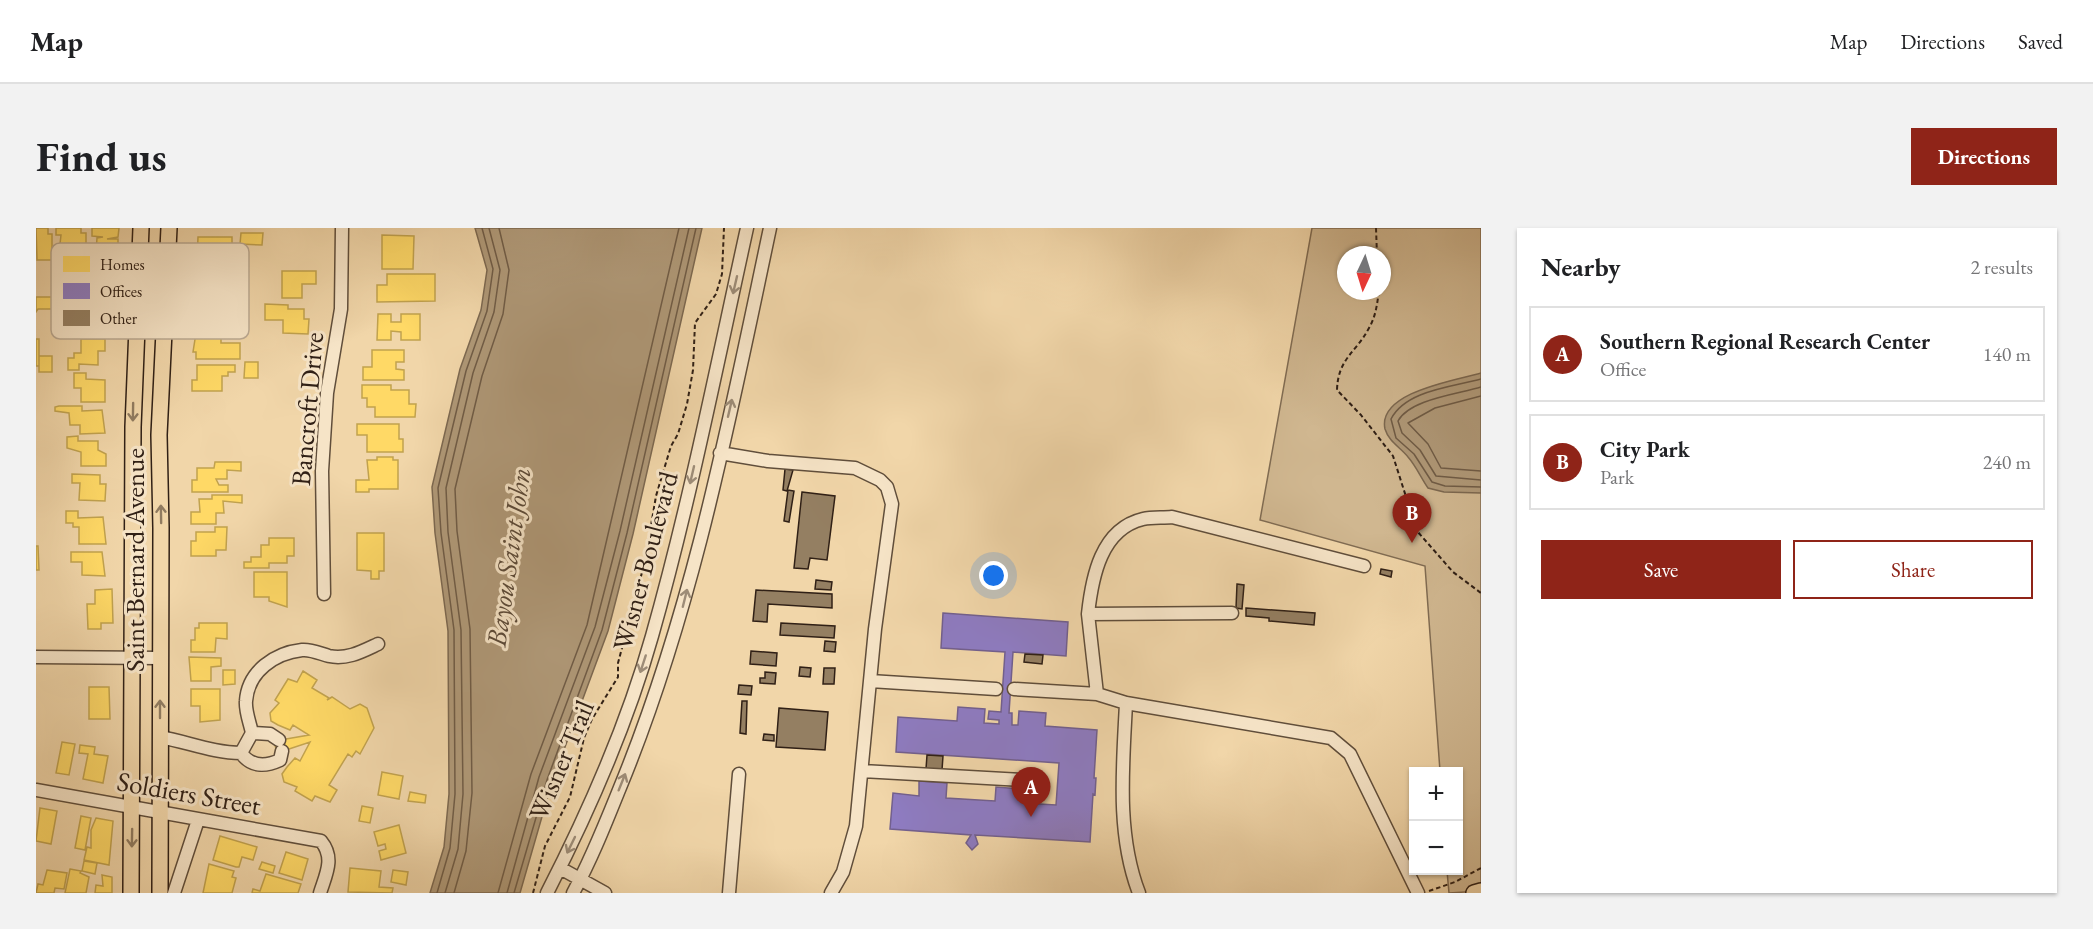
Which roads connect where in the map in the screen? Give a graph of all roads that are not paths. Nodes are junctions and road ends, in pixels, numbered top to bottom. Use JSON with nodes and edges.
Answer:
{"nodes":[{"id":1,"x":141,"y":228,"type":"edge"},
{"id":2,"x":169,"y":228,"type":"edge"},
{"id":3,"x":342,"y":228,"type":"edge"},
{"id":4,"x":747,"y":228,"type":"edge"},
{"id":5,"x":770,"y":228,"type":"edge"},
{"id":6,"x":140,"y":243,"type":"edge"},
{"id":7,"x":168,"y":243,"type":"edge"},
{"id":8,"x":136,"y":339,"type":"edge"},
{"id":9,"x":163,"y":339,"type":"edge"},
{"id":10,"x":134,"y":386,"type":"junction"},
{"id":11,"x":160,"y":388,"type":"junction"},
{"id":12,"x":720,"y":453,"type":"junction"},
{"id":13,"x":1364,"y":566,"type":"dead end"},
{"id":14,"x":324,"y":594,"type":"dead end"},
{"id":15,"x":1232,"y":613,"type":"dead end"},
{"id":16,"x":1088,"y":614,"type":"junction"},
{"id":17,"x":378,"y":644,"type":"dead end"},
{"id":18,"x":36,"y":657,"type":"edge"},
{"id":19,"x":133,"y":658,"type":"junction"},
{"id":20,"x":160,"y":658,"type":"junction"},
{"id":21,"x":870,"y":681,"type":"junction"},
{"id":22,"x":996,"y":689,"type":"dead end"},
{"id":23,"x":1014,"y":689,"type":"dead end"},
{"id":24,"x":1097,"y":694,"type":"junction"},
{"id":25,"x":1126,"y":703,"type":"junction"},
{"id":26,"x":252,"y":733,"type":"junction"},
{"id":27,"x":133,"y":736,"type":"junction"},
{"id":28,"x":160,"y":737,"type":"junction"},
{"id":29,"x":241,"y":753,"type":"junction"},
{"id":30,"x":862,"y":771,"type":"junction"},
{"id":31,"x":739,"y":774,"type":"dead end"},
{"id":32,"x":1040,"y":781,"type":"dead end"},
{"id":33,"x":36,"y":790,"type":"edge"},
{"id":34,"x":132,"y":807,"type":"junction"},
{"id":35,"x":160,"y":813,"type":"junction"},
{"id":36,"x":198,"y":820,"type":"junction"},
{"id":37,"x":560,"y":868,"type":"junction"},
{"id":38,"x":580,"y":879,"type":"junction"},
{"id":39,"x":1481,"y":891,"type":"edge"},
{"id":40,"x":131,"y":893,"type":"edge"},
{"id":41,"x":160,"y":893,"type":"edge"},
{"id":42,"x":174,"y":893,"type":"edge"},
{"id":43,"x":320,"y":893,"type":"edge"},
{"id":44,"x":547,"y":893,"type":"edge"},
{"id":45,"x":573,"y":893,"type":"edge"},
{"id":46,"x":605,"y":893,"type":"edge"},
{"id":47,"x":729,"y":893,"type":"edge"},
{"id":48,"x":831,"y":893,"type":"edge"},
{"id":49,"x":1139,"y":893,"type":"edge"},
{"id":50,"x":1420,"y":893,"type":"edge"},
{"id":51,"x":1474,"y":893,"type":"edge"}],
"edges":[{"from":1,"to":6,"type":"main road","name":"Saint Bernard Avenue"},
{"from":2,"to":7,"type":"main road","name":"Saint Bernard Avenue"},
{"from":3,"to":14,"type":"street","name":"Bancroft Drive"},
{"from":4,"to":37,"type":"street","name":"Wisner Boulevard","one_way":true},
{"from":12,"to":5,"type":"street","name":"Wisner Boulevard","one_way":true},
{"from":8,"to":10,"type":"main road","name":"Saint Bernard Avenue"},
{"from":9,"to":11,"type":"main road","name":"Saint Bernard Avenue"},
{"from":10,"to":11,"type":"main road"},
{"from":10,"to":19,"type":"main road","name":"Saint Bernard Avenue","one_way":true},
{"from":20,"to":11,"type":"main road","name":"Saint Bernard Avenue","one_way":true},
{"from":12,"to":21,"type":"street"},
{"from":38,"to":12,"type":"street","name":"Wisner Boulevard","one_way":true},
{"from":13,"to":16,"type":"street"},
{"from":15,"to":16,"type":"street"},
{"from":16,"to":24,"type":"street"},
{"from":17,"to":26,"type":"street"},
{"from":18,"to":19,"type":"street"},
{"from":19,"to":20,"type":"street"},
{"from":19,"to":27,"type":"main road","name":"Saint Bernard Avenue"},
{"from":28,"to":20,"type":"main road","name":"Saint Bernard Avenue","one_way":true},
{"from":21,"to":22,"type":"street"},
{"from":21,"to":30,"type":"street"},
{"from":23,"to":24,"type":"street"},
{"from":24,"to":25,"type":"street"},
{"from":25,"to":49,"type":"street"},
{"from":25,"to":50,"type":"street"},
{"from":26,"to":29,"type":"street"},
{"from":26,"to":29,"type":"street"},
{"from":27,"to":28,"type":"main road"},
{"from":27,"to":34,"type":"main road","name":"Saint Bernard Avenue"},
{"from":28,"to":29,"type":"street"},
{"from":28,"to":35,"type":"main road","name":"Saint Bernard Avenue"},
{"from":30,"to":32,"type":"street"},
{"from":30,"to":48,"type":"street"},
{"from":31,"to":47,"type":"street"},
{"from":33,"to":34,"type":"street","name":"Soldiers Street"},
{"from":34,"to":35,"type":"street","name":"Soldiers Street"},
{"from":34,"to":40,"type":"main road","name":"Saint Bernard Avenue","one_way":true},
{"from":35,"to":36,"type":"street","name":"Soldiers Street"},
{"from":35,"to":41,"type":"main road","name":"Saint Bernard Avenue"},
{"from":36,"to":42,"type":"street"},
{"from":36,"to":43,"type":"street","name":"Soldiers Street"},
{"from":37,"to":38,"type":"street"},
{"from":37,"to":44,"type":"street","name":"Wisner Boulevard"},
{"from":38,"to":45,"type":"street","name":"Wisner Boulevard"},
{"from":38,"to":46,"type":"street"},
{"from":39,"to":51,"type":"main road"}]}
